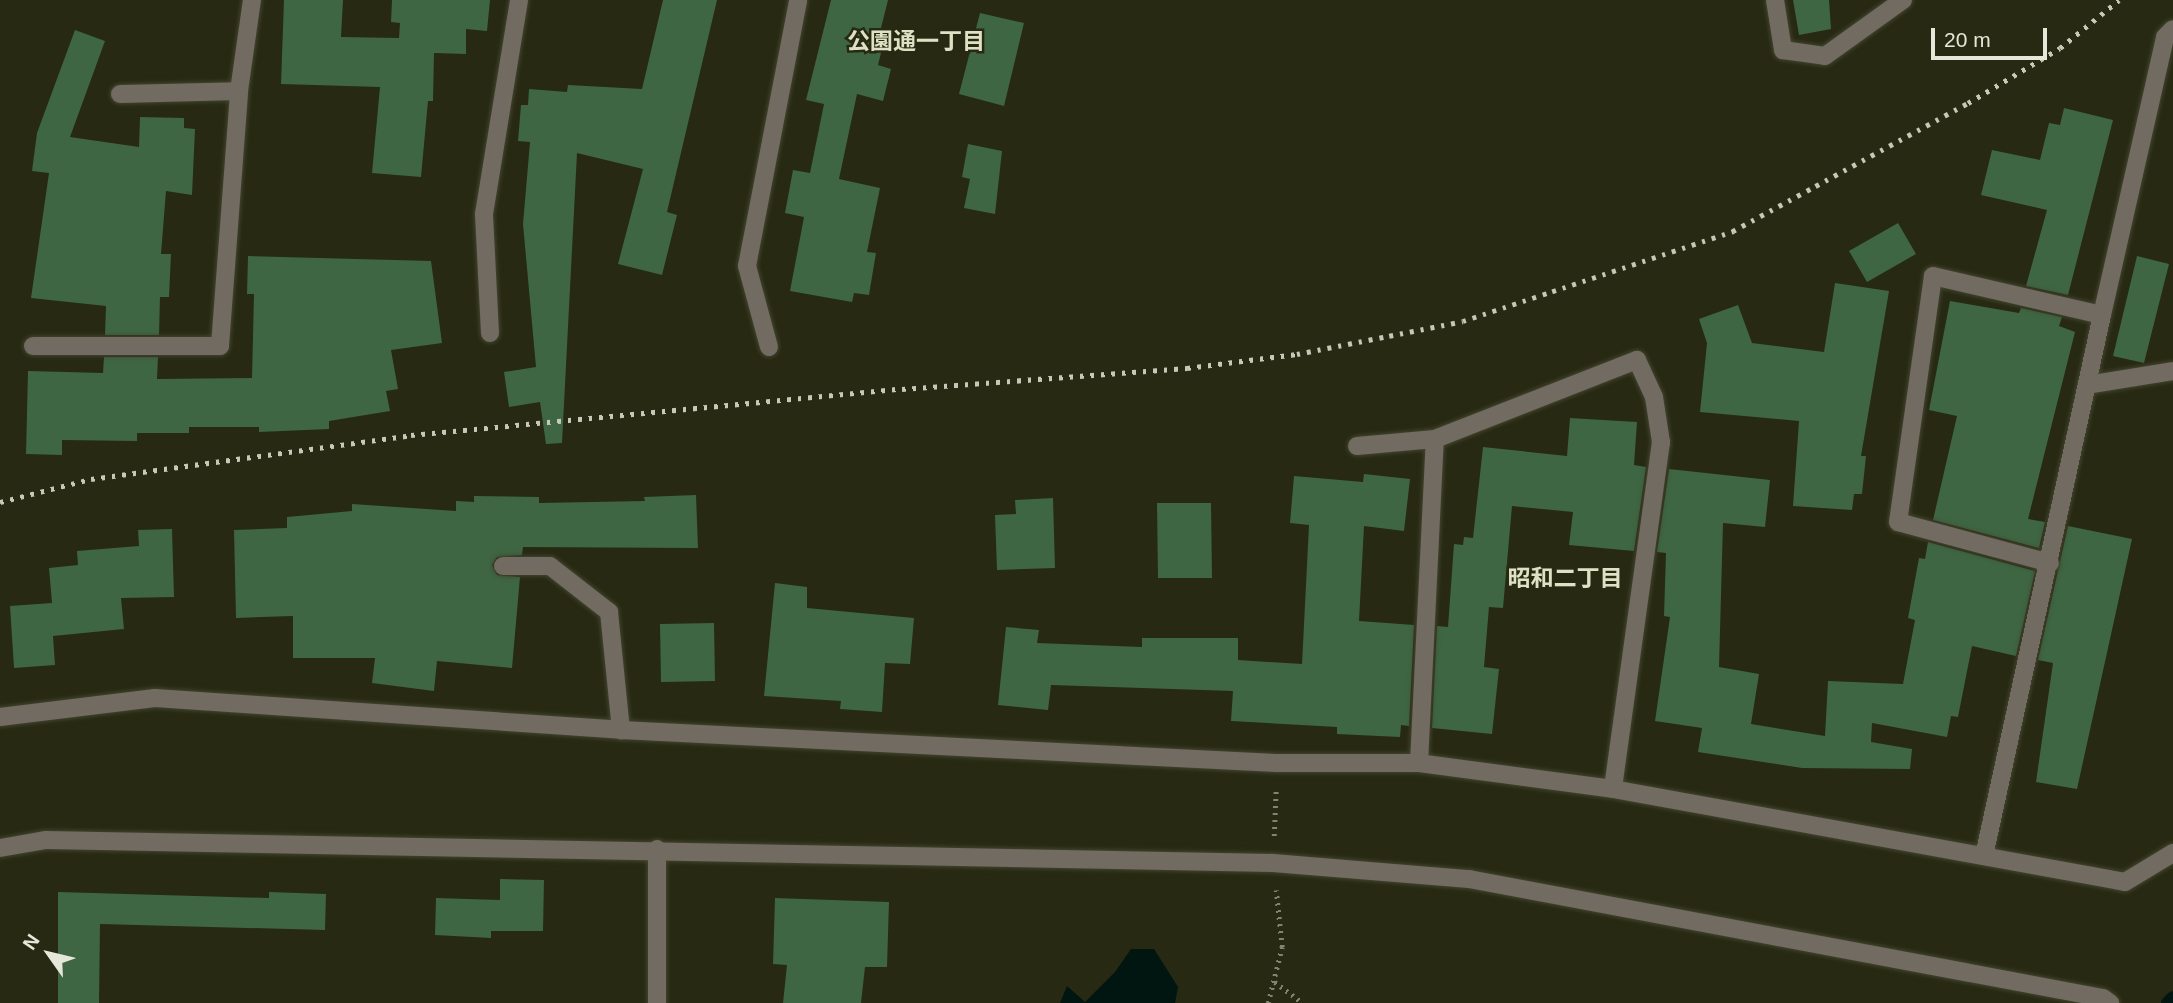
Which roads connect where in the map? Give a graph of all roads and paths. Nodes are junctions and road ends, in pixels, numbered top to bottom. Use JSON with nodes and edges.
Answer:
{"nodes":[{"id":1,"x":252,"y":0,"type":"edge"},
{"id":2,"x":519,"y":0,"type":"edge"},
{"id":3,"x":798,"y":0,"type":"edge"},
{"id":4,"x":1775,"y":0,"type":"edge"},
{"id":5,"x":1903,"y":0,"type":"edge"},
{"id":6,"x":2173,"y":29,"type":"edge"},
{"id":7,"x":239,"y":91,"type":"junction"},
{"id":8,"x":120,"y":94,"type":"dead end"},
{"id":9,"x":2102,"y":315,"type":"junction"},
{"id":10,"x":490,"y":333,"type":"dead end"},
{"id":11,"x":33,"y":345,"type":"dead end"},
{"id":12,"x":769,"y":347,"type":"dead end"},
{"id":13,"x":2173,"y":371,"type":"edge"},
{"id":14,"x":2087,"y":385,"type":"junction"},
{"id":15,"x":1435,"y":439,"type":"junction"},
{"id":16,"x":1357,"y":446,"type":"dead end"},
{"id":17,"x":2050,"y":564,"type":"junction"},
{"id":18,"x":503,"y":566,"type":"dead end"},
{"id":19,"x":0,"y":717,"type":"edge"},
{"id":20,"x":621,"y":730,"type":"junction"},
{"id":21,"x":1419,"y":763,"type":"junction"},
{"id":22,"x":1613,"y":789,"type":"junction"},
{"id":23,"x":0,"y":848,"type":"edge"},
{"id":24,"x":657,"y":849,"type":"junction"},
{"id":25,"x":2173,"y":853,"type":"edge"},
{"id":26,"x":1984,"y":856,"type":"junction"},
{"id":27,"x":1275,"y":982,"type":"dead end"},
{"id":28,"x":2106,"y":1000,"type":"edge"},
{"id":29,"x":657,"y":1003,"type":"edge"},
{"id":30,"x":1303,"y":1003,"type":"edge"}],
"edges":[{"from":1,"to":7,"type":"street"},
{"from":2,"to":10,"type":"street"},
{"from":3,"to":12,"type":"street"},
{"from":4,"to":5,"type":"street"},
{"from":6,"to":9,"type":"street"},
{"from":7,"to":8,"type":"street"},
{"from":7,"to":11,"type":"street"},
{"from":9,"to":14,"type":"street"},
{"from":9,"to":17,"type":"street"},
{"from":13,"to":14,"type":"street"},
{"from":14,"to":17,"type":"street"},
{"from":15,"to":16,"type":"street"},
{"from":15,"to":21,"type":"street"},
{"from":15,"to":22,"type":"street"},
{"from":17,"to":26,"type":"street"},
{"from":18,"to":20,"type":"street"},
{"from":19,"to":20,"type":"street"},
{"from":20,"to":21,"type":"street"},
{"from":21,"to":22,"type":"street"},
{"from":22,"to":26,"type":"street"},
{"from":23,"to":24,"type":"street"},
{"from":24,"to":28,"type":"street"},
{"from":24,"to":29,"type":"street"},
{"from":25,"to":26,"type":"street"},
{"from":27,"to":30,"type":"path"}]}
